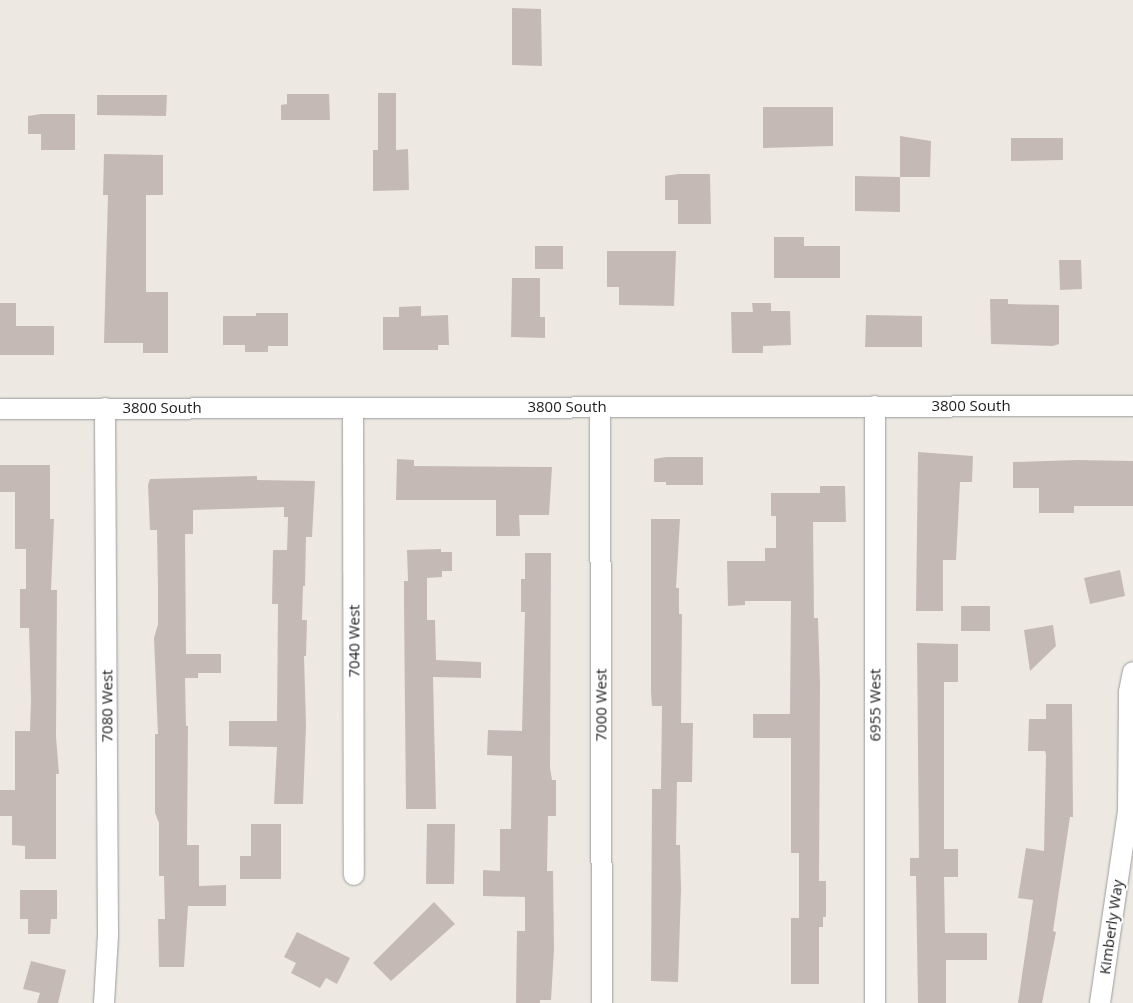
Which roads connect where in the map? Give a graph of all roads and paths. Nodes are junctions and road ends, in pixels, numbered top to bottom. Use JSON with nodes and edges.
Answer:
{"nodes":[{"id":1,"x":875,"y":406,"type":"junction"},
{"id":2,"x":1133,"y":406,"type":"edge"},
{"id":3,"x":105,"y":408,"type":"junction"},
{"id":4,"x":353,"y":408,"type":"junction"},
{"id":5,"x":600,"y":408,"type":"junction"},
{"id":6,"x":0,"y":409,"type":"edge"},
{"id":7,"x":1133,"y":672,"type":"edge"},
{"id":8,"x":354,"y":875,"type":"dead end"},
{"id":9,"x":104,"y":1003,"type":"edge"},
{"id":10,"x":602,"y":1003,"type":"edge"},
{"id":11,"x":875,"y":1003,"type":"edge"},
{"id":12,"x":1100,"y":1003,"type":"edge"}],
"edges":[{"from":1,"to":2,"type":"street","name":"3800 South"},
{"from":1,"to":5,"type":"street","name":"3800 South"},
{"from":1,"to":11,"type":"street","name":"6955 West"},
{"from":3,"to":4,"type":"street","name":"3800 South"},
{"from":3,"to":6,"type":"street","name":"3800 South"},
{"from":3,"to":9,"type":"street","name":"7080 West"},
{"from":4,"to":5,"type":"street","name":"3800 South"},
{"from":4,"to":8,"type":"street","name":"7040 West"},
{"from":5,"to":10,"type":"street","name":"7000 West"},
{"from":7,"to":12,"type":"street","name":"Kimberly Way"}]}
